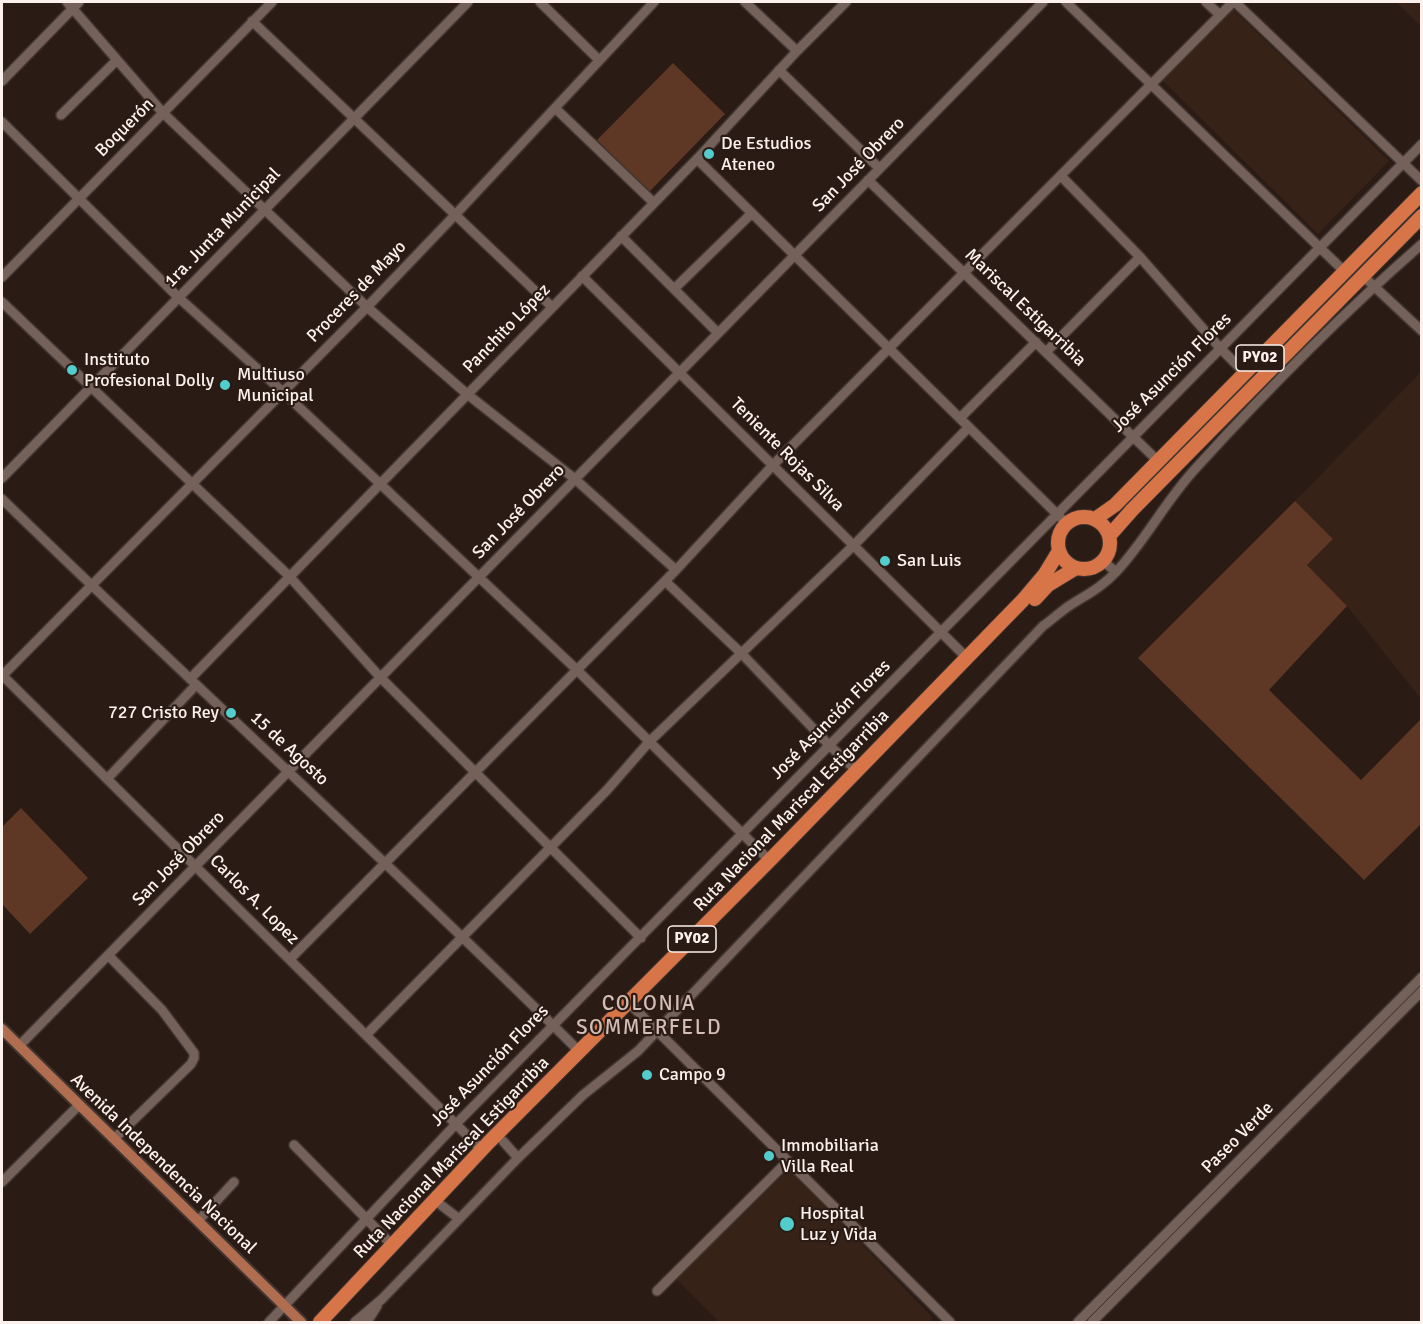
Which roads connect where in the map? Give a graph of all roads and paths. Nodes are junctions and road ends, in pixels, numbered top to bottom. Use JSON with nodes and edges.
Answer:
{"nodes":[{"id":1,"x":272,"y":2,"type":"edge"},
{"id":2,"x":468,"y":2,"type":"edge"},
{"id":3,"x":540,"y":2,"type":"edge"},
{"id":4,"x":654,"y":2,"type":"edge"},
{"id":5,"x":745,"y":2,"type":"edge"},
{"id":6,"x":846,"y":2,"type":"edge"},
{"id":7,"x":1043,"y":2,"type":"edge"},
{"id":8,"x":1066,"y":2,"type":"edge"},
{"id":9,"x":1206,"y":2,"type":"edge"},
{"id":10,"x":1234,"y":2,"type":"edge"},
{"id":11,"x":73,"y":3,"type":"edge"},
{"id":12,"x":1220,"y":15,"type":"junction"},
{"id":13,"x":252,"y":21,"type":"junction"},
{"id":14,"x":797,"y":51,"type":"junction"},
{"id":15,"x":117,"y":60,"type":"junction"},
{"id":16,"x":599,"y":60,"type":"junction"},
{"id":17,"x":779,"y":70,"type":"junction"},
{"id":18,"x":2,"y":81,"type":"edge"},
{"id":19,"x":1152,"y":85,"type":"junction"},
{"id":20,"x":555,"y":108,"type":"junction"},
{"id":21,"x":163,"y":113,"type":"junction"},
{"id":22,"x":61,"y":115,"type":"dead end"},
{"id":23,"x":354,"y":118,"type":"junction"},
{"id":24,"x":2,"y":122,"type":"edge"},
{"id":25,"x":1422,"y":144,"type":"edge"},
{"id":26,"x":697,"y":159,"type":"junction"},
{"id":27,"x":1402,"y":164,"type":"junction"},
{"id":28,"x":879,"y":168,"type":"junction"},
{"id":29,"x":1061,"y":176,"type":"junction"},
{"id":30,"x":868,"y":180,"type":"junction"},
{"id":31,"x":1422,"y":182,"type":"edge"},
{"id":32,"x":1422,"y":193,"type":"edge"},
{"id":33,"x":78,"y":199,"type":"junction"},
{"id":34,"x":654,"y":203,"type":"junction"},
{"id":35,"x":264,"y":210,"type":"junction"},
{"id":36,"x":752,"y":213,"type":"junction"},
{"id":37,"x":455,"y":215,"type":"junction"},
{"id":38,"x":1422,"y":216,"type":"edge"},
{"id":39,"x":621,"y":236,"type":"junction"},
{"id":40,"x":1422,"y":244,"type":"edge"},
{"id":41,"x":1320,"y":248,"type":"junction"},
{"id":42,"x":794,"y":255,"type":"junction"},
{"id":43,"x":1140,"y":257,"type":"junction"},
{"id":44,"x":1345,"y":272,"type":"junction"},
{"id":45,"x":964,"y":273,"type":"junction"},
{"id":46,"x":582,"y":276,"type":"junction"},
{"id":47,"x":1363,"y":276,"type":"junction"},
{"id":48,"x":2,"y":277,"type":"edge"},
{"id":49,"x":1374,"y":286,"type":"junction"},
{"id":50,"x":674,"y":289,"type":"junction"},
{"id":51,"x":178,"y":297,"type":"junction"},
{"id":52,"x":2,"y":302,"type":"edge"},
{"id":53,"x":367,"y":307,"type":"junction"},
{"id":54,"x":552,"y":307,"type":"junction"},
{"id":55,"x":1422,"y":331,"type":"edge"},
{"id":56,"x":718,"y":333,"type":"junction"},
{"id":57,"x":1036,"y":342,"type":"junction"},
{"id":58,"x":889,"y":348,"type":"junction"},
{"id":59,"x":1220,"y":348,"type":"junction"},
{"id":60,"x":1046,"y":352,"type":"junction"},
{"id":61,"x":680,"y":372,"type":"junction"},
{"id":62,"x":1245,"y":373,"type":"junction"},
{"id":63,"x":90,"y":386,"type":"junction"},
{"id":64,"x":283,"y":392,"type":"junction"},
{"id":65,"x":467,"y":394,"type":"junction"},
{"id":66,"x":960,"y":418,"type":"junction"},
{"id":67,"x":969,"y":427,"type":"junction"},
{"id":68,"x":1134,"y":436,"type":"junction"},
{"id":69,"x":1158,"y":461,"type":"junction"},
{"id":70,"x":773,"y":465,"type":"junction"},
{"id":71,"x":2,"y":478,"type":"edge"},
{"id":72,"x":575,"y":479,"type":"junction"},
{"id":73,"x":191,"y":484,"type":"junction"},
{"id":74,"x":379,"y":484,"type":"junction"},
{"id":75,"x":2,"y":499,"type":"edge"},
{"id":76,"x":1062,"y":519,"type":"junction"},
{"id":77,"x":1095,"y":519,"type":"junction"},
{"id":78,"x":1109,"y":536,"type":"junction"},
{"id":79,"x":854,"y":545,"type":"junction"},
{"id":80,"x":1059,"y":551,"type":"junction"},
{"id":81,"x":1103,"y":561,"type":"junction"},
{"id":82,"x":1076,"y":568,"type":"junction"},
{"id":83,"x":676,"y":570,"type":"junction"},
{"id":84,"x":1116,"y":572,"type":"junction"},
{"id":85,"x":289,"y":576,"type":"junction"},
{"id":86,"x":479,"y":577,"type":"junction"},
{"id":87,"x":665,"y":581,"type":"junction"},
{"id":88,"x":91,"y":586,"type":"junction"},
{"id":89,"x":940,"y":632,"type":"junction"},
{"id":90,"x":741,"y":653,"type":"junction"},
{"id":91,"x":967,"y":658,"type":"junction"},
{"id":92,"x":576,"y":669,"type":"junction"},
{"id":93,"x":2,"y":676,"type":"edge"},
{"id":94,"x":380,"y":677,"type":"junction"},
{"id":95,"x":193,"y":682,"type":"junction"},
{"id":96,"x":649,"y":742,"type":"junction"},
{"id":97,"x":829,"y":745,"type":"junction"},
{"id":98,"x":289,"y":771,"type":"junction"},
{"id":99,"x":857,"y":771,"type":"junction"},
{"id":100,"x":474,"y":772,"type":"junction"},
{"id":101,"x":107,"y":779,"type":"junction"},
{"id":102,"x":742,"y":833,"type":"junction"},
{"id":103,"x":550,"y":848,"type":"junction"},
{"id":104,"x":769,"y":860,"type":"junction"},
{"id":105,"x":384,"y":863,"type":"junction"},
{"id":106,"x":196,"y":866,"type":"junction"},
{"id":107,"x":462,"y":937,"type":"junction"},
{"id":108,"x":641,"y":938,"type":"junction"},
{"id":109,"x":108,"y":955,"type":"junction"},
{"id":110,"x":290,"y":959,"type":"junction"},
{"id":111,"x":1422,"y":977,"type":"edge"},
{"id":112,"x":1422,"y":991,"type":"edge"},
{"id":113,"x":633,"y":1007,"type":"junction"},
{"id":114,"x":553,"y":1025,"type":"junction"},
{"id":115,"x":2,"y":1029,"type":"edge"},
{"id":116,"x":656,"y":1031,"type":"junction"},
{"id":117,"x":366,"y":1035,"type":"junction"},
{"id":118,"x":19,"y":1046,"type":"junction"},
{"id":119,"x":580,"y":1052,"type":"junction"},
{"id":120,"x":79,"y":1105,"type":"junction"},
{"id":121,"x":456,"y":1124,"type":"junction"},
{"id":122,"x":1277,"y":1129,"type":"junction"},
{"id":123,"x":114,"y":1139,"type":"junction"},
{"id":124,"x":503,"y":1141,"type":"junction"},
{"id":125,"x":294,"y":1145,"type":"dead end"},
{"id":126,"x":482,"y":1150,"type":"junction"},
{"id":127,"x":518,"y":1158,"type":"junction"},
{"id":128,"x":788,"y":1161,"type":"junction"},
{"id":129,"x":2,"y":1182,"type":"edge"},
{"id":130,"x":234,"y":1182,"type":"dead end"},
{"id":131,"x":441,"y":1205,"type":"junction"},
{"id":132,"x":367,"y":1218,"type":"junction"},
{"id":133,"x":458,"y":1218,"type":"junction"},
{"id":134,"x":198,"y":1221,"type":"junction"},
{"id":135,"x":392,"y":1245,"type":"junction"},
{"id":136,"x":1148,"y":1259,"type":"junction"},
{"id":137,"x":657,"y":1291,"type":"dead end"},
{"id":138,"x":382,"y":1299,"type":"junction"},
{"id":139,"x":284,"y":1305,"type":"junction"},
{"id":140,"x":269,"y":1323,"type":"edge"},
{"id":141,"x":301,"y":1323,"type":"edge"},
{"id":142,"x":320,"y":1323,"type":"edge"},
{"id":143,"x":332,"y":1323,"type":"edge"},
{"id":144,"x":355,"y":1323,"type":"edge"},
{"id":145,"x":368,"y":1323,"type":"edge"},
{"id":146,"x":950,"y":1323,"type":"edge"},
{"id":147,"x":1078,"y":1323,"type":"edge"},
{"id":148,"x":1092,"y":1323,"type":"edge"}],
"edges":[{"from":1,"to":13,"type":"street","name":"Boquerón"},
{"from":2,"to":23,"type":"street","name":"1ra. Junta Municipal"},
{"from":3,"to":16,"type":"street"},
{"from":4,"to":16,"type":"street","name":"Proceres de Mayo"},
{"from":5,"to":14,"type":"street"},
{"from":6,"to":14,"type":"street","name":"Panchito López"},
{"from":7,"to":28,"type":"street","name":"San José Obrero"},
{"from":8,"to":19,"type":"street"},
{"from":9,"to":12,"type":"street"},
{"from":10,"to":12,"type":"street"},
{"from":10,"to":27,"type":"street"},
{"from":11,"to":15,"type":"street"},
{"from":11,"to":18,"type":"street"},
{"from":12,"to":19,"type":"street"},
{"from":13,"to":21,"type":"street","name":"Boquerón"},
{"from":13,"to":23,"type":"street"},
{"from":14,"to":17,"type":"street","name":"Panchito López"},
{"from":15,"to":21,"type":"street"},
{"from":15,"to":22,"type":"street"},
{"from":16,"to":20,"type":"street","name":"Proceres de Mayo"},
{"from":17,"to":26,"type":"street","name":"Panchito López"},
{"from":17,"to":28,"type":"street"},
{"from":19,"to":29,"type":"street"},
{"from":19,"to":41,"type":"street"},
{"from":20,"to":34,"type":"street"},
{"from":20,"to":37,"type":"street","name":"Proceres de Mayo"},
{"from":21,"to":33,"type":"street","name":"Boquerón"},
{"from":21,"to":35,"type":"street"},
{"from":23,"to":35,"type":"street","name":"1ra. Junta Municipal"},
{"from":23,"to":37,"type":"street"},
{"from":24,"to":33,"type":"street"},
{"from":25,"to":27,"type":"street","name":"José Asunción Flores"},
{"from":26,"to":34,"type":"street","name":"Panchito López"},
{"from":26,"to":36,"type":"street"},
{"from":27,"to":31,"type":"street"},
{"from":27,"to":41,"type":"street","name":"José Asunción Flores"},
{"from":28,"to":30,"type":"street","name":"San José Obrero"},
{"from":29,"to":43,"type":"street"},
{"from":29,"to":45,"type":"street"},
{"from":30,"to":42,"type":"street","name":"San José Obrero"},
{"from":30,"to":45,"type":"street","name":"Mariscal Estigarribia"},
{"from":32,"to":44,"type":"highway","number":"PY02"},
{"from":33,"to":48,"type":"street","name":"Boquerón"},
{"from":33,"to":51,"type":"street"},
{"from":34,"to":39,"type":"street","name":"Panchito López"},
{"from":35,"to":51,"type":"street","name":"1ra. Junta Municipal"},
{"from":35,"to":53,"type":"street"},
{"from":36,"to":42,"type":"street"},
{"from":36,"to":50,"type":"street"},
{"from":37,"to":53,"type":"street","name":"Proceres de Mayo"},
{"from":37,"to":54,"type":"street"},
{"from":38,"to":47,"type":"highway","number":"PY02"},
{"from":39,"to":46,"type":"street","name":"Panchito López"},
{"from":39,"to":50,"type":"street"},
{"from":40,"to":49,"type":"street"},
{"from":41,"to":44,"type":"street"},
{"from":41,"to":59,"type":"street","name":"José Asunción Flores"},
{"from":42,"to":56,"type":"street","name":"San José Obrero"},
{"from":42,"to":58,"type":"street"},
{"from":43,"to":59,"type":"street"},
{"from":43,"to":60,"type":"street"},
{"from":44,"to":62,"type":"highway","number":"PY02"},
{"from":45,"to":57,"type":"street","name":"Mariscal Estigarribia"},
{"from":45,"to":58,"type":"street"},
{"from":46,"to":54,"type":"street","name":"Panchito López"},
{"from":46,"to":61,"type":"street","name":"Teniente Rojas Silva"},
{"from":47,"to":49,"type":"street"},
{"from":47,"to":78,"type":"highway","number":"PY02"},
{"from":49,"to":55,"type":"street"},
{"from":49,"to":84,"type":"street"},
{"from":50,"to":56,"type":"street"},
{"from":51,"to":63,"type":"street","name":"1ra. Junta Municipal"},
{"from":51,"to":64,"type":"street"},
{"from":52,"to":63,"type":"street"},
{"from":53,"to":64,"type":"street","name":"Proceres de Mayo"},
{"from":53,"to":65,"type":"street"},
{"from":54,"to":65,"type":"street","name":"Panchito López"},
{"from":56,"to":61,"type":"street","name":"San José Obrero"},
{"from":57,"to":60,"type":"street","name":"Mariscal Estigarribia"},
{"from":57,"to":66,"type":"street"},
{"from":58,"to":66,"type":"street"},
{"from":58,"to":70,"type":"street"},
{"from":59,"to":62,"type":"street"},
{"from":59,"to":68,"type":"street","name":"José Asunción Flores"},
{"from":60,"to":68,"type":"street","name":"Mariscal Estigarribia"},
{"from":61,"to":70,"type":"street","name":"Teniente Rojas Silva"},
{"from":61,"to":72,"type":"street","name":"San José Obrero"},
{"from":62,"to":69,"type":"highway","number":"PY02"},
{"from":63,"to":71,"type":"street","name":"1ra. Junta Municipal"},
{"from":63,"to":73,"type":"street"},
{"from":64,"to":73,"type":"street","name":"Proceres de Mayo"},
{"from":64,"to":74,"type":"street"},
{"from":65,"to":72,"type":"street"},
{"from":65,"to":74,"type":"street","name":"Panchito López"},
{"from":66,"to":67,"type":"street"},
{"from":67,"to":76,"type":"street"},
{"from":67,"to":79,"type":"street"},
{"from":68,"to":69,"type":"street","name":"Mariscal Estigarribia"},
{"from":68,"to":76,"type":"street","name":"José Asunción Flores"},
{"from":69,"to":77,"type":"highway","number":"PY02"},
{"from":70,"to":79,"type":"street","name":"Teniente Rojas Silva"},
{"from":70,"to":83,"type":"street"},
{"from":72,"to":83,"type":"street"},
{"from":72,"to":86,"type":"street","name":"San José Obrero"},
{"from":73,"to":85,"type":"street"},
{"from":73,"to":88,"type":"street","name":"Proceres de Mayo"},
{"from":74,"to":85,"type":"street","name":"Panchito López"},
{"from":74,"to":86,"type":"street"},
{"from":75,"to":88,"type":"street","name":"15 de Agosto"},
{"from":76,"to":77,"type":"highway","number":"PY02"},
{"from":76,"to":80,"type":"highway","number":"PY02"},
{"from":76,"to":89,"type":"street","name":"José Asunción Flores"},
{"from":77,"to":78,"type":"highway"},
{"from":78,"to":81,"type":"highway","number":"PY02"},
{"from":79,"to":89,"type":"street","name":"Teniente Rojas Silva"},
{"from":79,"to":90,"type":"street"},
{"from":80,"to":82,"type":"highway"},
{"from":80,"to":91,"type":"highway","name":"Ruta Nacional Mariscal Estigarribia","number":"PY02"},
{"from":81,"to":82,"type":"highway","number":"PY02"},
{"from":81,"to":84,"type":"street"},
{"from":82,"to":113,"type":"highway","name":"Ruta Nacional Mariscal Estigarribia","number":"PY02"},
{"from":83,"to":87,"type":"street"},
{"from":84,"to":116,"type":"street"},
{"from":85,"to":94,"type":"street"},
{"from":85,"to":95,"type":"street","name":"Panchito López"},
{"from":86,"to":92,"type":"street"},
{"from":86,"to":94,"type":"street","name":"San José Obrero"},
{"from":87,"to":90,"type":"street"},
{"from":87,"to":92,"type":"street"},
{"from":88,"to":93,"type":"street","name":"Proceres de Mayo"},
{"from":88,"to":95,"type":"street","name":"15 de Agosto"},
{"from":89,"to":91,"type":"street","name":"Teniente Rojas Silva"},
{"from":89,"to":97,"type":"street","name":"José Asunción Flores"},
{"from":90,"to":96,"type":"street"},
{"from":90,"to":97,"type":"street"},
{"from":91,"to":99,"type":"highway","name":"Ruta Nacional Mariscal Estigarribia","number":"PY02"},
{"from":92,"to":96,"type":"street"},
{"from":92,"to":100,"type":"street"},
{"from":93,"to":101,"type":"street","name":"Carlos A. Lopez"},
{"from":94,"to":98,"type":"street","name":"San José Obrero"},
{"from":94,"to":100,"type":"street"},
{"from":95,"to":98,"type":"street","name":"15 de Agosto"},
{"from":95,"to":101,"type":"street","name":"Panchito López"},
{"from":96,"to":102,"type":"street"},
{"from":96,"to":103,"type":"street"},
{"from":97,"to":99,"type":"street"},
{"from":97,"to":102,"type":"street","name":"José Asunción Flores"},
{"from":98,"to":105,"type":"street","name":"15 de Agosto"},
{"from":98,"to":106,"type":"street","name":"San José Obrero"},
{"from":99,"to":104,"type":"highway","name":"Ruta Nacional Mariscal Estigarribia","number":"PY02"},
{"from":100,"to":103,"type":"street"},
{"from":100,"to":105,"type":"street"},
{"from":101,"to":106,"type":"street","name":"Carlos A. Lopez"},
{"from":102,"to":104,"type":"street"},
{"from":102,"to":108,"type":"street","name":"José Asunción Flores"},
{"from":103,"to":107,"type":"street"},
{"from":103,"to":108,"type":"street"},
{"from":104,"to":119,"type":"highway","name":"Ruta Nacional Mariscal Estigarribia","number":"PY02"},
{"from":105,"to":107,"type":"street","name":"15 de Agosto"},
{"from":105,"to":110,"type":"street"},
{"from":106,"to":109,"type":"street","name":"San José Obrero"},
{"from":106,"to":110,"type":"street","name":"Carlos A. Lopez"},
{"from":107,"to":114,"type":"street","name":"15 de Agosto"},
{"from":107,"to":117,"type":"street"},
{"from":108,"to":114,"type":"street","name":"José Asunción Flores"},
{"from":109,"to":118,"type":"street","name":"San José Obrero"},
{"from":109,"to":123,"type":"street"},
{"from":110,"to":117,"type":"street","name":"Carlos A. Lopez"},
{"from":111,"to":122,"type":"street","name":"Paseo Verde"},
{"from":112,"to":122,"type":"street","name":"Paseo Verde"},
{"from":113,"to":116,"type":"street"},
{"from":113,"to":124,"type":"highway","name":"Ruta Nacional Mariscal Estigarribia","number":"PY02"},
{"from":114,"to":119,"type":"street","name":"15 de Agosto"},
{"from":114,"to":121,"type":"street","name":"José Asunción Flores"},
{"from":115,"to":118,"type":"main road","name":"Avenida Independencia Nacional"},
{"from":116,"to":127,"type":"street"},
{"from":116,"to":128,"type":"street"},
{"from":117,"to":121,"type":"street","name":"Carlos A. Lopez"},
{"from":118,"to":120,"type":"main road","name":"Avenida Independencia Nacional"},
{"from":119,"to":126,"type":"highway","name":"Ruta Nacional Mariscal Estigarribia","number":"PY02"},
{"from":120,"to":123,"type":"main road","name":"Avenida Independencia Nacional"},
{"from":120,"to":129,"type":"street"},
{"from":121,"to":126,"type":"street","name":"Carlos A. Lopez"},
{"from":121,"to":132,"type":"street","name":"José Asunción Flores"},
{"from":122,"to":136,"type":"street","name":"Paseo Verde"},
{"from":123,"to":134,"type":"main road","name":"Avenida Independencia Nacional"},
{"from":124,"to":127,"type":"street"},
{"from":124,"to":131,"type":"highway","name":"Ruta Nacional Mariscal Estigarribia","number":"PY02"},
{"from":125,"to":132,"type":"street"},
{"from":126,"to":135,"type":"highway","name":"Ruta Nacional Mariscal Estigarribia","number":"PY02"},
{"from":127,"to":133,"type":"street"},
{"from":128,"to":137,"type":"street"},
{"from":128,"to":146,"type":"street"},
{"from":130,"to":134,"type":"street"},
{"from":131,"to":133,"type":"street"},
{"from":131,"to":143,"type":"highway","name":"Ruta Nacional Mariscal Estigarribia","number":"PY02"},
{"from":132,"to":135,"type":"street"},
{"from":132,"to":139,"type":"street","name":"José Asunción Flores"},
{"from":133,"to":138,"type":"street"},
{"from":134,"to":139,"type":"main road","name":"Avenida Independencia Nacional"},
{"from":135,"to":142,"type":"highway","name":"Ruta Nacional Mariscal Estigarribia","number":"PY02"},
{"from":136,"to":147,"type":"street","name":"Paseo Verde"},
{"from":136,"to":148,"type":"street","name":"Paseo Verde"},
{"from":138,"to":144,"type":"street"},
{"from":138,"to":145,"type":"street"},
{"from":139,"to":140,"type":"street","name":"José Asunción Flores"},
{"from":139,"to":141,"type":"main road","name":"Avenida Independencia Nacional"}]}
